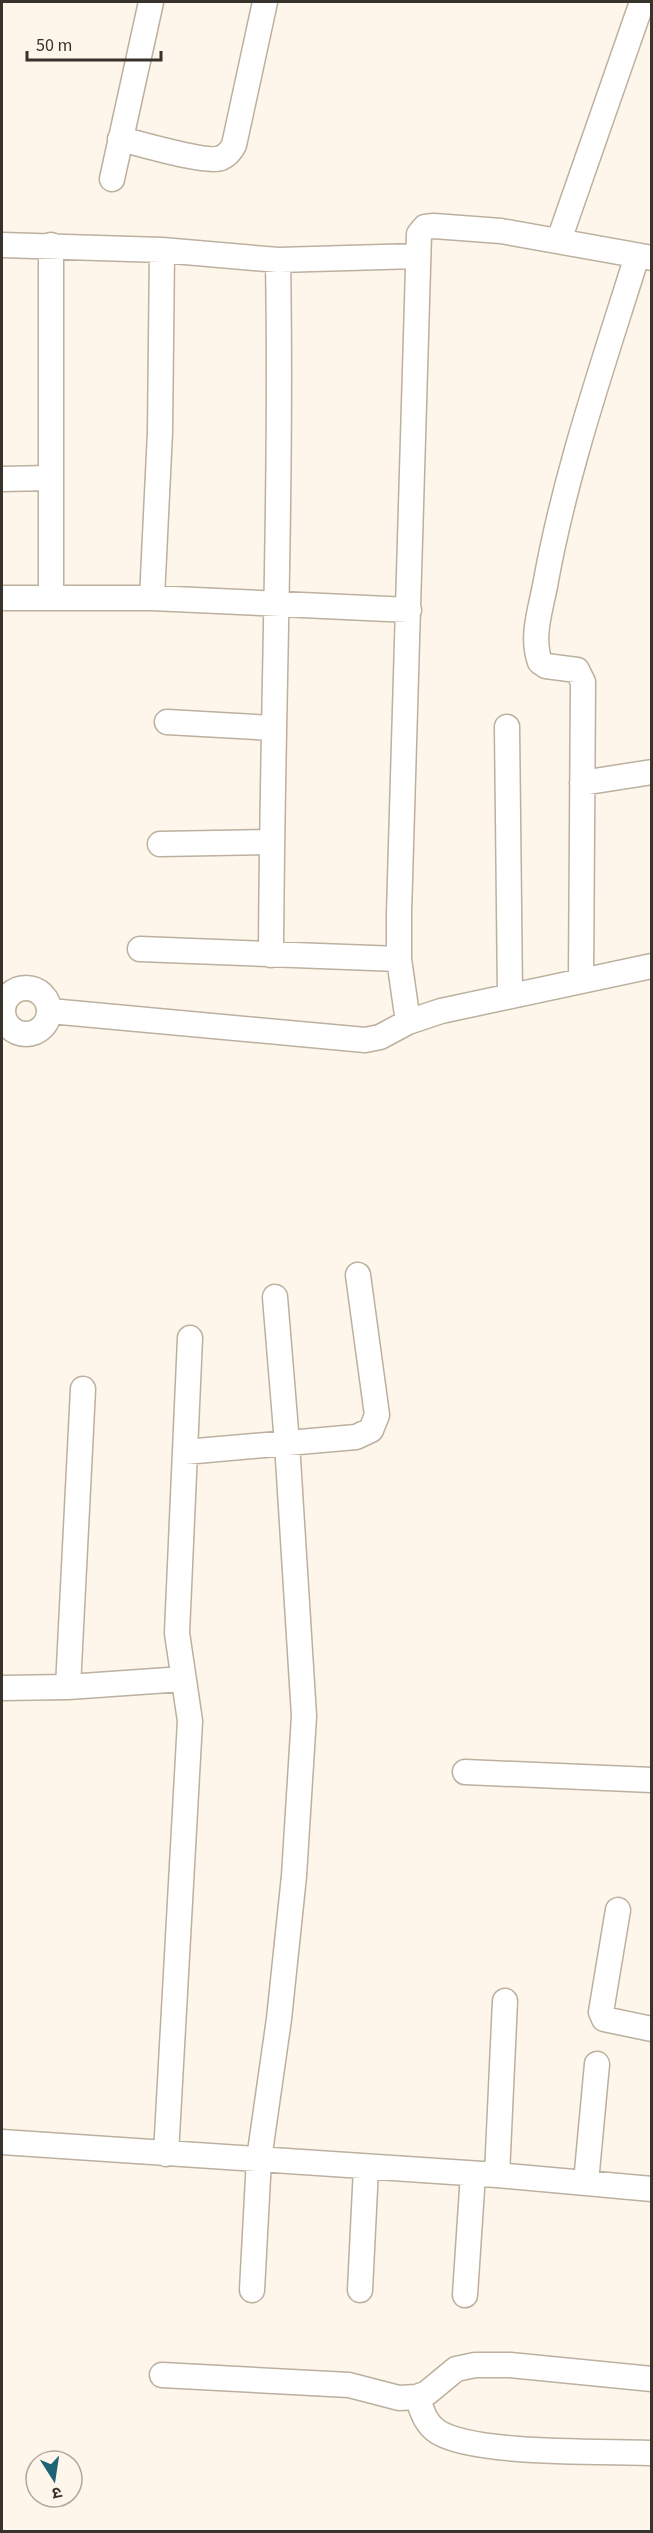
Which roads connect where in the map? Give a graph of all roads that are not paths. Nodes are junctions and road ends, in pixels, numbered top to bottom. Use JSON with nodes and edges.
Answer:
{"nodes":[{"id":1,"x":152,"y":2,"type":"edge"},
{"id":2,"x":265,"y":2,"type":"edge"},
{"id":3,"x":641,"y":5,"type":"dead end"},
{"id":4,"x":120,"y":139,"type":"junction"},
{"id":5,"x":112,"y":179,"type":"dead end"},
{"id":6,"x":559,"y":240,"type":"junction"},
{"id":7,"x":2,"y":245,"type":"edge"},
{"id":8,"x":51,"y":245,"type":"junction"},
{"id":9,"x":162,"y":250,"type":"junction"},
{"id":10,"x":417,"y":256,"type":"junction"},
{"id":11,"x":644,"y":257,"type":"edge"},
{"id":12,"x":278,"y":260,"type":"junction"},
{"id":13,"x":49,"y":478,"type":"junction"},
{"id":14,"x":2,"y":479,"type":"edge"},
{"id":15,"x":51,"y":597,"type":"junction"},
{"id":16,"x":2,"y":598,"type":"edge"},
{"id":17,"x":152,"y":598,"type":"junction"},
{"id":18,"x":275,"y":604,"type":"junction"},
{"id":19,"x":409,"y":610,"type":"junction"},
{"id":20,"x":167,"y":722,"type":"dead end"},
{"id":21,"x":507,"y":727,"type":"dead end"},
{"id":22,"x":273,"y":728,"type":"junction"},
{"id":23,"x":651,"y":772,"type":"edge"},
{"id":24,"x":582,"y":783,"type":"junction"},
{"id":25,"x":272,"y":842,"type":"junction"},
{"id":26,"x":160,"y":844,"type":"dead end"},
{"id":27,"x":140,"y":949,"type":"dead end"},
{"id":28,"x":271,"y":955,"type":"junction"},
{"id":29,"x":399,"y":959,"type":"junction"},
{"id":30,"x":651,"y":966,"type":"edge"},
{"id":31,"x":581,"y":981,"type":"junction"},
{"id":32,"x":510,"y":996,"type":"junction"},
{"id":33,"x":50,"y":1011,"type":"dead end"},
{"id":34,"x":408,"y":1022,"type":"junction"},
{"id":35,"x":358,"y":1275,"type":"dead end"},
{"id":36,"x":274,"y":1297,"type":"dead end"},
{"id":37,"x":190,"y":1338,"type":"dead end"},
{"id":38,"x":83,"y":1389,"type":"dead end"},
{"id":39,"x":287,"y":1443,"type":"junction"},
{"id":40,"x":185,"y":1452,"type":"junction"},
{"id":41,"x":183,"y":1678,"type":"junction"},
{"id":42,"x":68,"y":1687,"type":"junction"},
{"id":43,"x":2,"y":1688,"type":"edge"},
{"id":44,"x":465,"y":1772,"type":"dead end"},
{"id":45,"x":651,"y":1780,"type":"edge"},
{"id":46,"x":618,"y":1910,"type":"dead end"},
{"id":47,"x":505,"y":2001,"type":"dead end"},
{"id":48,"x":651,"y":2029,"type":"edge"},
{"id":49,"x":597,"y":2064,"type":"dead end"},
{"id":50,"x":2,"y":2142,"type":"edge"},
{"id":51,"x":166,"y":2154,"type":"junction"},
{"id":52,"x":259,"y":2159,"type":"junction"},
{"id":53,"x":366,"y":2168,"type":"junction"},
{"id":54,"x":472,"y":2174,"type":"junction"},
{"id":55,"x":497,"y":2175,"type":"junction"},
{"id":56,"x":586,"y":2182,"type":"junction"},
{"id":57,"x":651,"y":2189,"type":"edge"},
{"id":58,"x":252,"y":2290,"type":"dead end"},
{"id":59,"x":360,"y":2290,"type":"dead end"},
{"id":60,"x":465,"y":2295,"type":"dead end"},
{"id":61,"x":162,"y":2375,"type":"dead end"},
{"id":62,"x":651,"y":2379,"type":"edge"},
{"id":63,"x":417,"y":2397,"type":"junction"},
{"id":64,"x":651,"y":2453,"type":"edge"}],
"edges":[{"from":1,"to":4,"type":"street"},
{"from":2,"to":4,"type":"street"},
{"from":3,"to":6,"type":"street"},
{"from":4,"to":5,"type":"street"},
{"from":6,"to":10,"type":"street"},
{"from":6,"to":11,"type":"street"},
{"from":7,"to":8,"type":"street"},
{"from":8,"to":9,"type":"street"},
{"from":8,"to":13,"type":"street"},
{"from":9,"to":12,"type":"street"},
{"from":9,"to":17,"type":"street"},
{"from":10,"to":12,"type":"street"},
{"from":10,"to":19,"type":"street"},
{"from":11,"to":24,"type":"street"},
{"from":12,"to":18,"type":"street"},
{"from":13,"to":14,"type":"street"},
{"from":13,"to":15,"type":"street"},
{"from":15,"to":16,"type":"street"},
{"from":15,"to":17,"type":"street"},
{"from":17,"to":18,"type":"street"},
{"from":18,"to":19,"type":"street"},
{"from":18,"to":22,"type":"street"},
{"from":19,"to":29,"type":"street"},
{"from":20,"to":22,"type":"street"},
{"from":21,"to":32,"type":"street"},
{"from":22,"to":25,"type":"street"},
{"from":23,"to":24,"type":"street"},
{"from":24,"to":31,"type":"street"},
{"from":25,"to":26,"type":"street"},
{"from":25,"to":28,"type":"street"},
{"from":27,"to":28,"type":"street"},
{"from":28,"to":29,"type":"street"},
{"from":29,"to":34,"type":"street"},
{"from":30,"to":31,"type":"street"},
{"from":31,"to":32,"type":"street"},
{"from":32,"to":34,"type":"street"},
{"from":33,"to":34,"type":"street"},
{"from":35,"to":39,"type":"street"},
{"from":36,"to":39,"type":"street"},
{"from":37,"to":40,"type":"street"},
{"from":38,"to":42,"type":"street"},
{"from":39,"to":40,"type":"street"},
{"from":39,"to":52,"type":"street"},
{"from":40,"to":41,"type":"street"},
{"from":41,"to":42,"type":"street"},
{"from":41,"to":51,"type":"street"},
{"from":42,"to":43,"type":"street"},
{"from":44,"to":45,"type":"street"},
{"from":46,"to":48,"type":"street"},
{"from":47,"to":55,"type":"street"},
{"from":49,"to":56,"type":"street"},
{"from":50,"to":51,"type":"street"},
{"from":51,"to":52,"type":"street"},
{"from":52,"to":53,"type":"street"},
{"from":52,"to":58,"type":"street"},
{"from":53,"to":54,"type":"street"},
{"from":53,"to":59,"type":"street"},
{"from":54,"to":55,"type":"street"},
{"from":54,"to":60,"type":"street"},
{"from":55,"to":56,"type":"street"},
{"from":56,"to":57,"type":"street"},
{"from":61,"to":63,"type":"street"},
{"from":62,"to":63,"type":"street"},
{"from":63,"to":64,"type":"street"}]}
